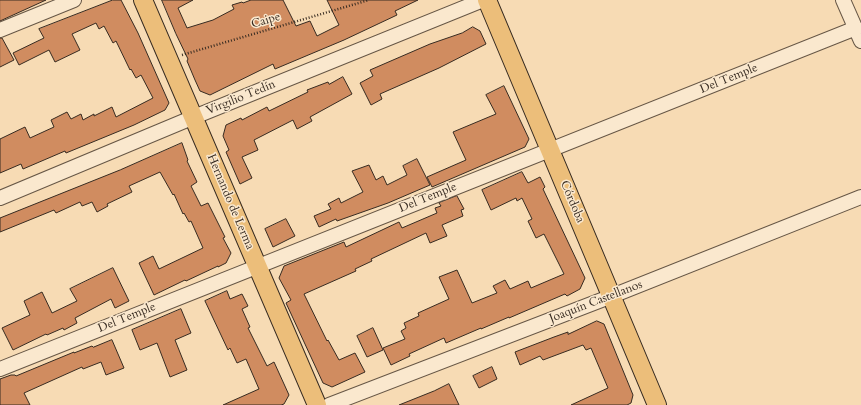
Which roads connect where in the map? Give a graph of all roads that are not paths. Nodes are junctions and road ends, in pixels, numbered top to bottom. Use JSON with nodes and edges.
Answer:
{"nodes":[{"id":1,"x":74,"y":0,"type":"edge"},
{"id":2,"x":143,"y":0,"type":"edge"},
{"id":3,"x":483,"y":0,"type":"edge"},
{"id":4,"x":487,"y":0,"type":"edge"},
{"id":5,"x":843,"y":0,"type":"edge"},
{"id":6,"x":0,"y":30,"type":"edge"},
{"id":7,"x":858,"y":34,"type":"edge"},
{"id":8,"x":194,"y":117,"type":"junction"},
{"id":9,"x":550,"y":150,"type":"junction"},
{"id":10,"x":861,"y":197,"type":"edge"},
{"id":11,"x":0,"y":198,"type":"edge"},
{"id":12,"x":258,"y":266,"type":"junction"},
{"id":13,"x":612,"y":296,"type":"junction"},
{"id":14,"x":0,"y":368,"type":"edge"},
{"id":15,"x":317,"y":405,"type":"edge"},
{"id":16,"x":330,"y":405,"type":"edge"},
{"id":17,"x":657,"y":405,"type":"edge"}],
"edges":[{"from":1,"to":6,"type":"street"},
{"from":2,"to":8,"type":"main road","name":"Hernando de Lerma"},
{"from":3,"to":8,"type":"street","name":"Virgilio Tedín"},
{"from":4,"to":9,"type":"main road","name":"Córdoba"},
{"from":5,"to":7,"type":"street"},
{"from":7,"to":9,"type":"street","name":"Del Temple"},
{"from":8,"to":11,"type":"street","name":"Virgilio Tedín"},
{"from":8,"to":12,"type":"main road","name":"Hernando de Lerma"},
{"from":9,"to":12,"type":"street","name":"Del Temple"},
{"from":9,"to":13,"type":"main road","name":"Córdoba"},
{"from":10,"to":13,"type":"street","name":"Joaquín Castellanos"},
{"from":12,"to":14,"type":"street","name":"Del Temple"},
{"from":12,"to":15,"type":"main road","name":"Hernando de Lerma"},
{"from":13,"to":16,"type":"street","name":"Joaquín Castellanos"},
{"from":13,"to":17,"type":"main road","name":"Córdoba"}]}
